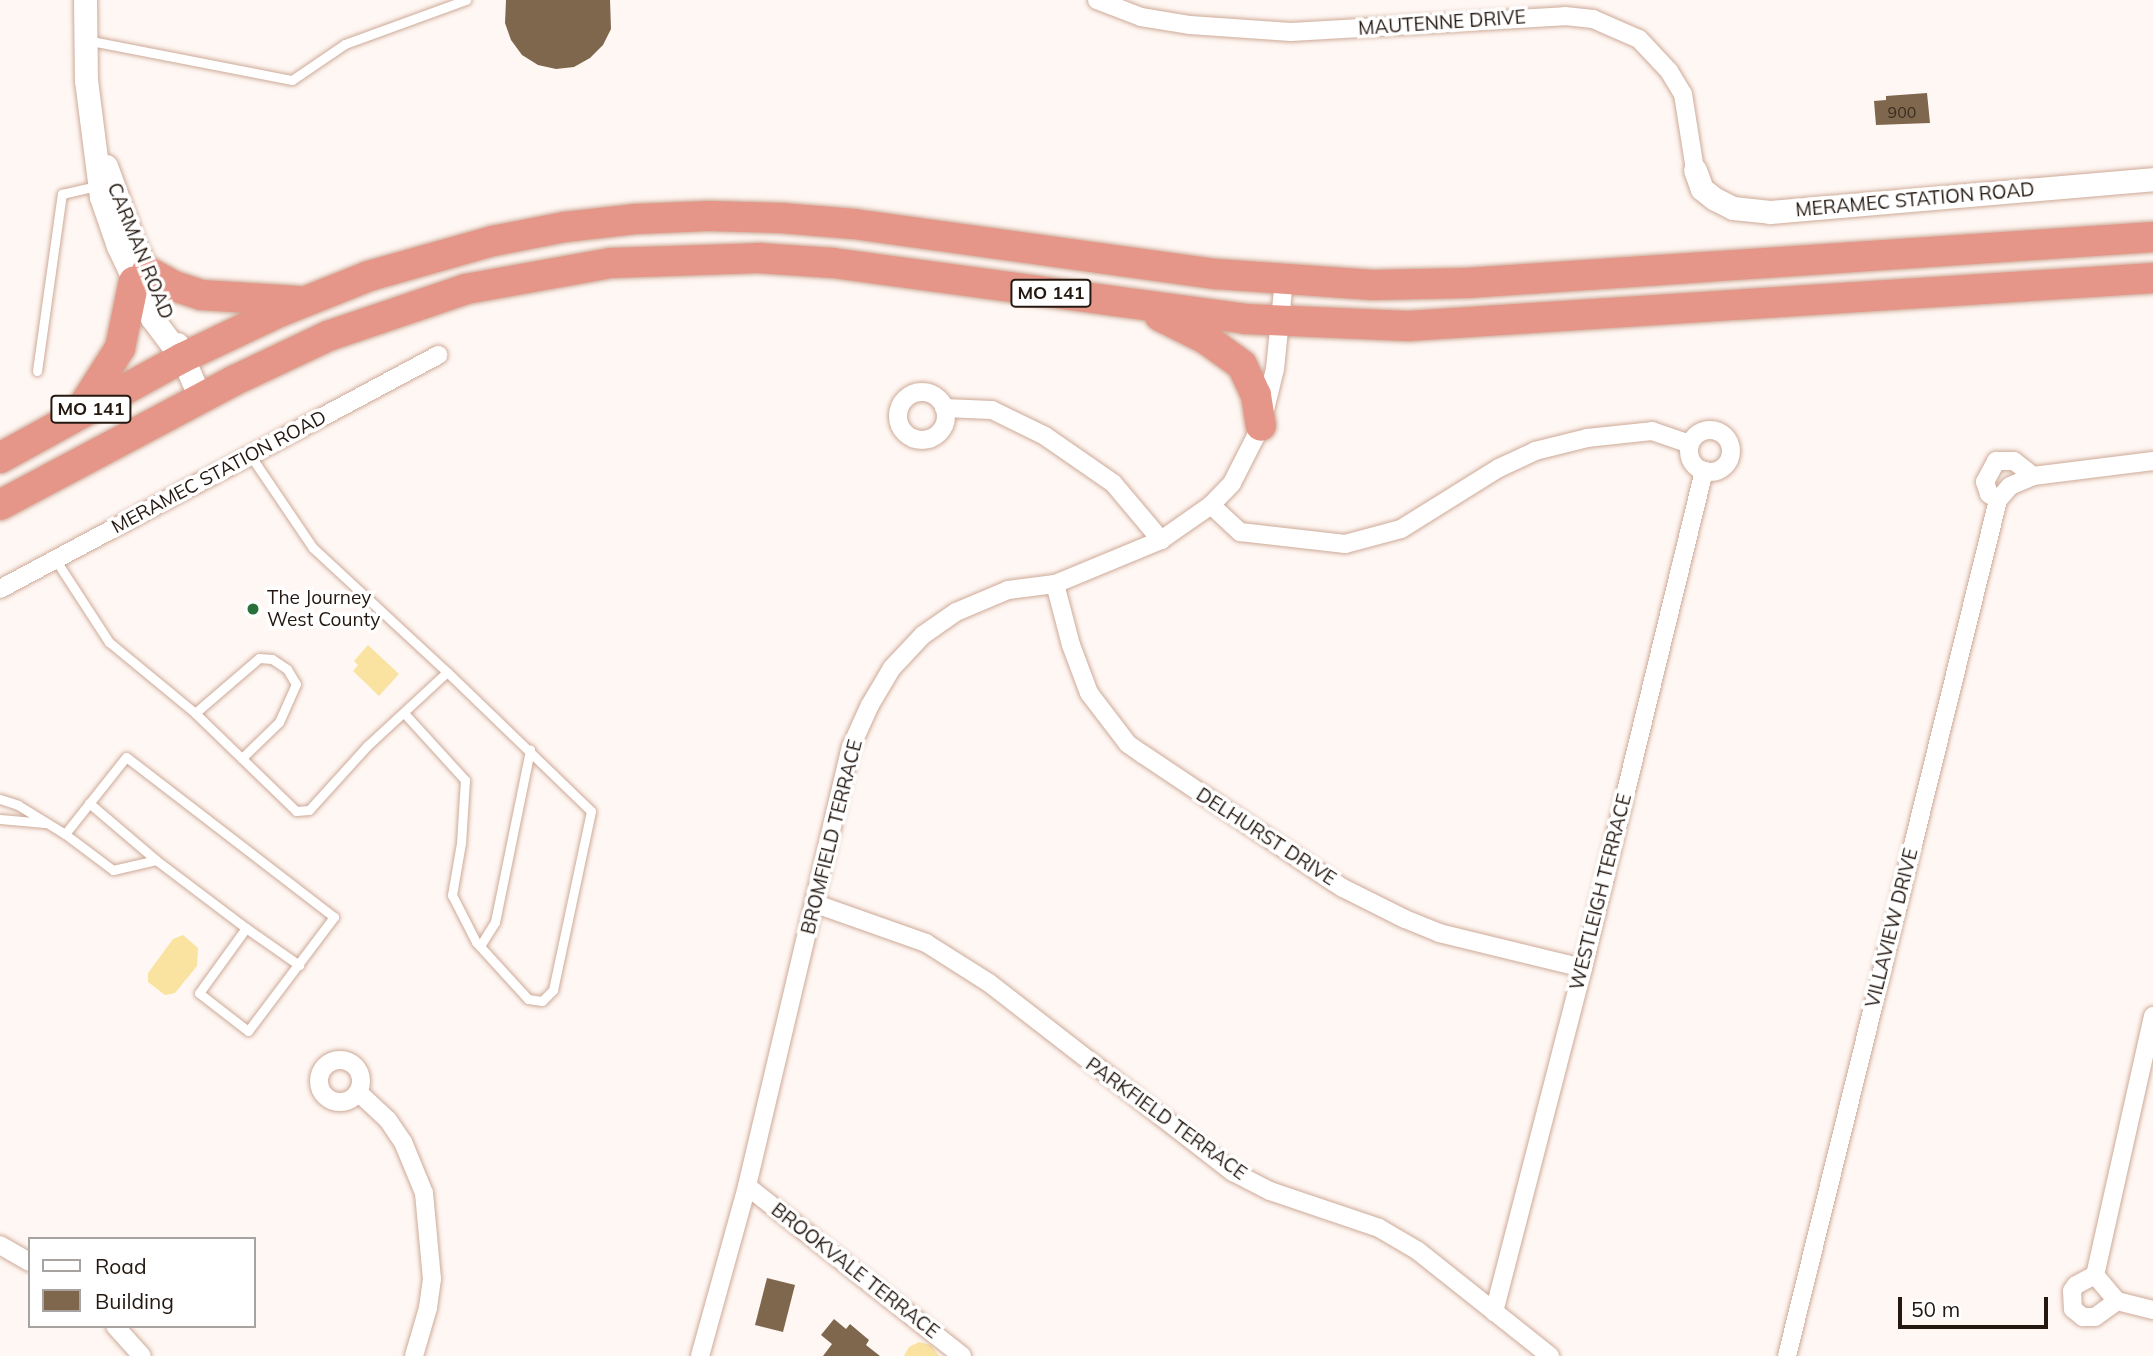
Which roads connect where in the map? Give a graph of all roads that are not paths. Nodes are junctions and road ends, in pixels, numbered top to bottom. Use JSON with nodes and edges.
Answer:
{"nodes":[{"id":1,"x":85,"y":0,"type":"edge"},
{"id":2,"x":466,"y":0,"type":"edge"},
{"id":3,"x":1097,"y":0,"type":"edge"},
{"id":4,"x":85,"y":40,"type":"junction"},
{"id":5,"x":97,"y":143,"type":"junction"},
{"id":6,"x":1695,"y":170,"type":"joint"},
{"id":7,"x":2153,"y":180,"type":"edge"},
{"id":8,"x":100,"y":186,"type":"junction"},
{"id":9,"x":2153,"y":237,"type":"edge"},
{"id":10,"x":141,"y":276,"type":"junction"},
{"id":11,"x":2153,"y":278,"type":"edge"},
{"id":12,"x":1284,"y":281,"type":"junction"},
{"id":13,"x":305,"y":301,"type":"junction"},
{"id":14,"x":1141,"y":306,"type":"junction"},
{"id":15,"x":1282,"y":323,"type":"junction"},
{"id":16,"x":439,"y":355,"type":"dead end"},
{"id":17,"x":182,"y":358,"type":"junction"},
{"id":18,"x":37,"y":371,"type":"dead end"},
{"id":19,"x":200,"y":398,"type":"junction"},
{"id":20,"x":944,"y":408,"type":"dead end"},
{"id":21,"x":74,"y":419,"type":"junction"},
{"id":22,"x":1261,"y":426,"type":"junction"},
{"id":23,"x":1690,"y":444,"type":"junction"},
{"id":24,"x":250,"y":455,"type":"junction"},
{"id":25,"x":0,"y":458,"type":"edge"},
{"id":26,"x":2144,"y":462,"type":"edge"},
{"id":27,"x":1704,"y":471,"type":"junction"},
{"id":28,"x":2033,"y":477,"type":"junction"},
{"id":29,"x":1998,"y":500,"type":"junction"},
{"id":30,"x":0,"y":505,"type":"edge"},
{"id":31,"x":1211,"y":505,"type":"junction"},
{"id":32,"x":1161,"y":540,"type":"junction"},
{"id":33,"x":55,"y":559,"type":"junction"},
{"id":34,"x":1055,"y":584,"type":"junction"},
{"id":35,"x":0,"y":589,"type":"edge"},
{"id":36,"x":447,"y":672,"type":"junction"},
{"id":37,"x":195,"y":713,"type":"junction"},
{"id":38,"x":404,"y":713,"type":"junction"},
{"id":39,"x":530,"y":750,"type":"junction"},
{"id":40,"x":242,"y":758,"type":"junction"},
{"id":41,"x":0,"y":799,"type":"edge"},
{"id":42,"x":89,"y":803,"type":"junction"},
{"id":43,"x":0,"y":819,"type":"edge"},
{"id":44,"x":47,"y":823,"type":"junction"},
{"id":45,"x":65,"y":834,"type":"junction"},
{"id":46,"x":156,"y":860,"type":"junction"},
{"id":47,"x":816,"y":904,"type":"junction"},
{"id":48,"x":246,"y":928,"type":"junction"},
{"id":49,"x":480,"y":946,"type":"junction"},
{"id":50,"x":299,"y":965,"type":"junction"},
{"id":51,"x":1583,"y":968,"type":"junction"},
{"id":52,"x":2153,"y":1016,"type":"edge"},
{"id":53,"x":358,"y":1092,"type":"dead end"},
{"id":54,"x":747,"y":1186,"type":"junction"},
{"id":55,"x":0,"y":1245,"type":"edge"},
{"id":56,"x":28,"y":1261,"type":"edge"},
{"id":57,"x":2105,"y":1288,"type":"junction"},
{"id":58,"x":2153,"y":1310,"type":"edge"},
{"id":59,"x":1494,"y":1312,"type":"junction"},
{"id":60,"x":117,"y":1328,"type":"edge"},
{"id":61,"x":142,"y":1356,"type":"edge"},
{"id":62,"x":414,"y":1356,"type":"edge"},
{"id":63,"x":700,"y":1356,"type":"edge"},
{"id":64,"x":962,"y":1356,"type":"edge"},
{"id":65,"x":1550,"y":1356,"type":"edge"},
{"id":66,"x":1787,"y":1356,"type":"edge"}],
"edges":[{"from":1,"to":4,"type":"street","name":"CARMAN ROAD"},
{"from":2,"to":4,"type":"lane"},
{"from":3,"to":6,"type":"street","name":"MAUTENNE DRIVE"},
{"from":4,"to":5,"type":"street","name":"CARMAN ROAD"},
{"from":5,"to":8,"type":"street","name":"CARMAN ROAD"},
{"from":5,"to":10,"type":"street","name":"CARMAN ROAD"},
{"from":6,"to":7,"type":"street","name":"MERAMEC STATION ROAD"},
{"from":8,"to":10,"type":"street","name":"CARMAN ROAD"},
{"from":8,"to":18,"type":"lane"},
{"from":9,"to":12,"type":"highway","number":"MO 141"},
{"from":10,"to":13,"type":"highway"},
{"from":10,"to":17,"type":"street","name":"CARMAN ROAD"},
{"from":10,"to":21,"type":"highway"},
{"from":11,"to":15,"type":"highway","number":"MO 141"},
{"from":12,"to":13,"type":"highway","number":"MO 141"},
{"from":12,"to":15,"type":"street","name":"BROMFIELD TERRACE"},
{"from":13,"to":17,"type":"highway","number":"MO 141"},
{"from":14,"to":15,"type":"highway","number":"MO 141"},
{"from":14,"to":19,"type":"highway","number":"MO 141"},
{"from":14,"to":22,"type":"highway"},
{"from":15,"to":22,"type":"street","name":"BROMFIELD TERRACE"},
{"from":16,"to":24,"type":"street","name":"MERAMEC STATION ROAD"},
{"from":17,"to":19,"type":"street","name":"CARMAN ROAD"},
{"from":17,"to":21,"type":"highway","number":"MO 141"},
{"from":19,"to":30,"type":"highway","number":"MO 141"},
{"from":20,"to":32,"type":"street"},
{"from":21,"to":25,"type":"highway","number":"MO 141"},
{"from":22,"to":31,"type":"street","name":"BROMFIELD TERRACE"},
{"from":23,"to":27,"type":"street"},
{"from":23,"to":27,"type":"street"},
{"from":23,"to":31,"type":"street"},
{"from":24,"to":33,"type":"street","name":"MERAMEC STATION ROAD"},
{"from":24,"to":36,"type":"lane"},
{"from":26,"to":28,"type":"street"},
{"from":27,"to":51,"type":"street","name":"WESTLEIGH TERRACE"},
{"from":28,"to":29,"type":"street"},
{"from":28,"to":29,"type":"street","name":"VILLAVIEW DRIVE"},
{"from":29,"to":66,"type":"street","name":"VILLAVIEW DRIVE"},
{"from":31,"to":32,"type":"street","name":"BROMFIELD TERRACE"},
{"from":32,"to":34,"type":"street","name":"BROMFIELD TERRACE"},
{"from":33,"to":35,"type":"street","name":"MERAMEC STATION ROAD"},
{"from":33,"to":37,"type":"lane"},
{"from":34,"to":47,"type":"street","name":"BROMFIELD TERRACE"},
{"from":34,"to":51,"type":"street","name":"DELHURST DRIVE"},
{"from":36,"to":38,"type":"lane"},
{"from":36,"to":39,"type":"lane"},
{"from":37,"to":40,"type":"lane"},
{"from":37,"to":40,"type":"lane"},
{"from":38,"to":40,"type":"lane"},
{"from":38,"to":49,"type":"lane"},
{"from":39,"to":49,"type":"lane"},
{"from":39,"to":49,"type":"lane"},
{"from":41,"to":44,"type":"lane"},
{"from":42,"to":45,"type":"lane"},
{"from":42,"to":46,"type":"lane"},
{"from":42,"to":50,"type":"lane"},
{"from":43,"to":44,"type":"lane"},
{"from":44,"to":45,"type":"lane"},
{"from":45,"to":46,"type":"lane"},
{"from":46,"to":48,"type":"lane"},
{"from":47,"to":54,"type":"street","name":"BROMFIELD TERRACE"},
{"from":47,"to":59,"type":"street","name":"PARKFIELD TERRACE"},
{"from":48,"to":50,"type":"lane"},
{"from":48,"to":50,"type":"lane"},
{"from":51,"to":59,"type":"street","name":"WESTLEIGH TERRACE"},
{"from":52,"to":57,"type":"street"},
{"from":53,"to":62,"type":"street"},
{"from":54,"to":63,"type":"street","name":"BROMFIELD TERRACE"},
{"from":54,"to":64,"type":"street","name":"BROOKVALE TERRACE"},
{"from":55,"to":56,"type":"street"},
{"from":57,"to":57,"type":"street"},
{"from":57,"to":58,"type":"street"},
{"from":59,"to":65,"type":"street","name":"PARKFIELD TERRACE"},
{"from":60,"to":61,"type":"street"}]}
